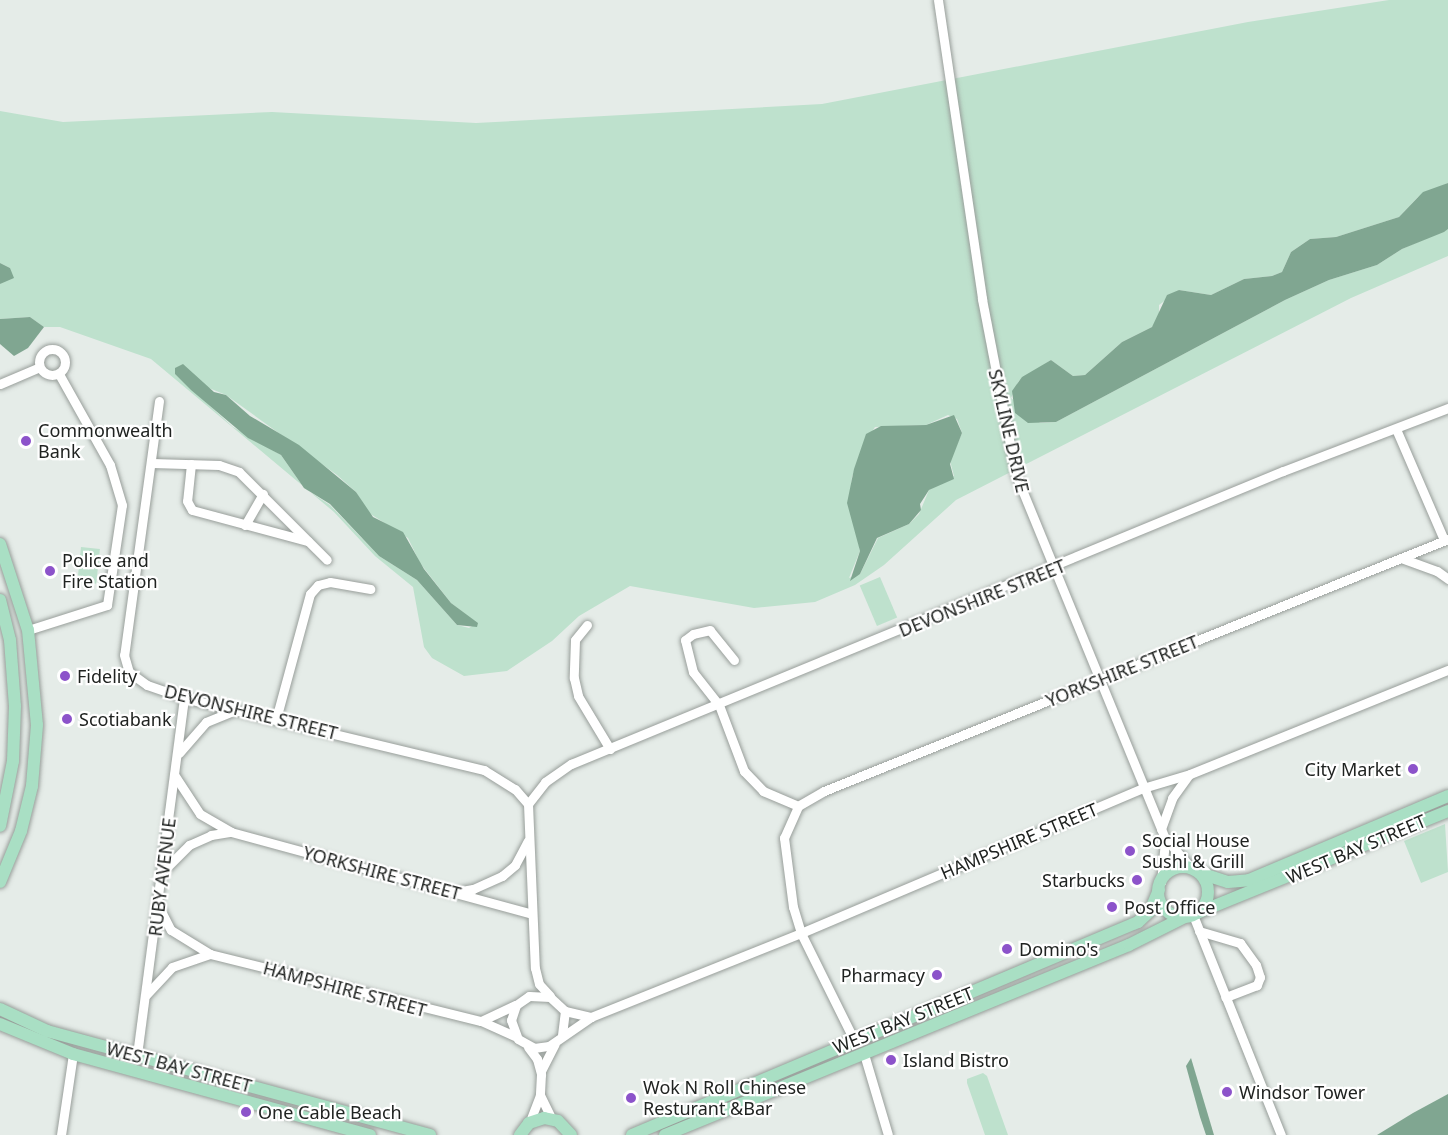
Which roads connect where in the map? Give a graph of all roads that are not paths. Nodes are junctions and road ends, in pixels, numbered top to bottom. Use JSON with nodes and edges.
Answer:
{"nodes":[{"id":1,"x":938,"y":0,"type":"edge"},
{"id":2,"x":40,"y":368,"type":"junction"},
{"id":3,"x":59,"y":374,"type":"junction"},
{"id":4,"x":0,"y":384,"type":"edge"},
{"id":5,"x":159,"y":401,"type":"dead end"},
{"id":6,"x":1448,"y":408,"type":"edge"},
{"id":7,"x":1396,"y":429,"type":"junction"},
{"id":8,"x":152,"y":464,"type":"junction"},
{"id":9,"x":191,"y":464,"type":"junction"},
{"id":10,"x":263,"y":494,"type":"junction"},
{"id":11,"x":245,"y":525,"type":"junction"},
{"id":12,"x":1446,"y":539,"type":"edge"},
{"id":13,"x":309,"y":541,"type":"junction"},
{"id":14,"x":0,"y":544,"type":"edge"},
{"id":15,"x":1401,"y":558,"type":"junction"},
{"id":16,"x":327,"y":560,"type":"dead end"},
{"id":17,"x":1053,"y":568,"type":"junction"},
{"id":18,"x":1448,"y":579,"type":"edge"},
{"id":19,"x":370,"y":589,"type":"dead end"},
{"id":20,"x":0,"y":600,"type":"edge"},
{"id":21,"x":587,"y":625,"type":"dead end"},
{"id":22,"x":28,"y":630,"type":"junction"},
{"id":23,"x":734,"y":660,"type":"dead end"},
{"id":24,"x":1448,"y":670,"type":"edge"},
{"id":25,"x":1099,"y":679,"type":"junction"},
{"id":26,"x":184,"y":698,"type":"junction"},
{"id":27,"x":718,"y":705,"type":"junction"},
{"id":28,"x":240,"y":709,"type":"junction"},
{"id":29,"x":276,"y":719,"type":"junction"},
{"id":30,"x":610,"y":749,"type":"junction"},
{"id":31,"x":178,"y":755,"type":"junction"},
{"id":32,"x":1190,"y":774,"type":"junction"},
{"id":33,"x":175,"y":776,"type":"junction"},
{"id":34,"x":1143,"y":788,"type":"junction"},
{"id":35,"x":1448,"y":796,"type":"edge"},
{"id":36,"x":528,"y":804,"type":"junction"},
{"id":37,"x":798,"y":806,"type":"junction"},
{"id":38,"x":1448,"y":811,"type":"edge"},
{"id":39,"x":0,"y":826,"type":"edge"},
{"id":40,"x":531,"y":830,"type":"junction"},
{"id":41,"x":231,"y":832,"type":"junction"},
{"id":42,"x":1163,"y":834,"type":"junction"},
{"id":43,"x":1196,"y":871,"type":"junction"},
{"id":44,"x":161,"y":874,"type":"junction"},
{"id":45,"x":0,"y":882,"type":"edge"},
{"id":46,"x":1160,"y":886,"type":"junction"},
{"id":47,"x":452,"y":892,"type":"junction"},
{"id":48,"x":158,"y":905,"type":"junction"},
{"id":49,"x":532,"y":914,"type":"junction"},
{"id":50,"x":1192,"y":915,"type":"junction"},
{"id":51,"x":1199,"y":931,"type":"junction"},
{"id":52,"x":801,"y":933,"type":"junction"},
{"id":53,"x":210,"y":954,"type":"junction"},
{"id":54,"x":535,"y":968,"type":"junction"},
{"id":55,"x":146,"y":996,"type":"junction"},
{"id":56,"x":550,"y":997,"type":"junction"},
{"id":57,"x":1226,"y":997,"type":"junction"},
{"id":58,"x":519,"y":1002,"type":"junction"},
{"id":59,"x":0,"y":1009,"type":"edge"},
{"id":60,"x":566,"y":1011,"type":"junction"},
{"id":61,"x":591,"y":1017,"type":"junction"},
{"id":62,"x":481,"y":1021,"type":"junction"},
{"id":63,"x":0,"y":1024,"type":"edge"},
{"id":64,"x":559,"y":1038,"type":"junction"},
{"id":65,"x":518,"y":1039,"type":"junction"},
{"id":66,"x":854,"y":1040,"type":"junction"},
{"id":67,"x":528,"y":1047,"type":"junction"},
{"id":68,"x":74,"y":1054,"type":"junction"},
{"id":69,"x":864,"y":1054,"type":"junction"},
{"id":70,"x":137,"y":1055,"type":"junction"},
{"id":71,"x":541,"y":1074,"type":"junction"},
{"id":72,"x":540,"y":1095,"type":"junction"},
{"id":73,"x":551,"y":1118,"type":"junction"},
{"id":74,"x":522,"y":1131,"type":"edge"},
{"id":75,"x":572,"y":1134,"type":"edge"},
{"id":76,"x":61,"y":1135,"type":"edge"},
{"id":77,"x":370,"y":1135,"type":"edge"},
{"id":78,"x":430,"y":1135,"type":"edge"},
{"id":79,"x":632,"y":1135,"type":"edge"},
{"id":80,"x":665,"y":1135,"type":"edge"},
{"id":81,"x":888,"y":1135,"type":"edge"},
{"id":82,"x":1281,"y":1135,"type":"edge"}],
"edges":[{"from":1,"to":17,"type":"street","name":"SKYLINE DRIVE"},
{"from":2,"to":3,"type":"street"},
{"from":2,"to":3,"type":"street"},
{"from":2,"to":4,"type":"street"},
{"from":3,"to":22,"type":"street"},
{"from":5,"to":8,"type":"street","name":"DEVONSHIRE STREET"},
{"from":6,"to":7,"type":"street","name":"DEVONSHIRE STREET"},
{"from":7,"to":12,"type":"street"},
{"from":7,"to":17,"type":"street","name":"DEVONSHIRE STREET"},
{"from":8,"to":9,"type":"street"},
{"from":8,"to":26,"type":"street","name":"DEVONSHIRE STREET"},
{"from":9,"to":10,"type":"street"},
{"from":9,"to":11,"type":"street"},
{"from":10,"to":11,"type":"street"},
{"from":10,"to":13,"type":"street"},
{"from":11,"to":13,"type":"street"},
{"from":12,"to":15,"type":"street","name":"YORKSHIRE STREET"},
{"from":13,"to":16,"type":"street"},
{"from":14,"to":22,"type":"main road"},
{"from":15,"to":18,"type":"street"},
{"from":15,"to":25,"type":"street","name":"YORKSHIRE STREET"},
{"from":17,"to":25,"type":"street","name":"SKYLINE DRIVE"},
{"from":17,"to":27,"type":"street","name":"DEVONSHIRE STREET"},
{"from":19,"to":29,"type":"street"},
{"from":20,"to":39,"type":"main road"},
{"from":21,"to":30,"type":"street"},
{"from":22,"to":45,"type":"main road"},
{"from":23,"to":27,"type":"street"},
{"from":24,"to":32,"type":"street","name":"HAMPSHIRE STREET"},
{"from":25,"to":34,"type":"street","name":"SKYLINE DRIVE"},
{"from":25,"to":37,"type":"street","name":"YORKSHIRE STREET"},
{"from":26,"to":28,"type":"street","name":"DEVONSHIRE STREET"},
{"from":26,"to":31,"type":"street","name":"RUBY AVENUE"},
{"from":27,"to":30,"type":"street","name":"DEVONSHIRE STREET"},
{"from":27,"to":37,"type":"street"},
{"from":28,"to":29,"type":"street","name":"DEVONSHIRE STREET"},
{"from":28,"to":31,"type":"street"},
{"from":29,"to":36,"type":"street","name":"DEVONSHIRE STREET"},
{"from":30,"to":36,"type":"street","name":"DEVONSHIRE STREET"},
{"from":31,"to":33,"type":"street","name":"RUBY AVENUE"},
{"from":32,"to":34,"type":"street","name":"HAMPSHIRE STREET"},
{"from":32,"to":42,"type":"street"},
{"from":33,"to":41,"type":"street","name":"YORKSHIRE STREET"},
{"from":33,"to":44,"type":"street","name":"RUBY AVENUE"},
{"from":34,"to":42,"type":"street","name":"SKYLINE DRIVE"},
{"from":34,"to":52,"type":"street","name":"HAMPSHIRE STREET"},
{"from":35,"to":43,"type":"main road","name":"WEST BAY STREET"},
{"from":36,"to":40,"type":"street"},
{"from":37,"to":52,"type":"street"},
{"from":38,"to":50,"type":"main road","name":"WEST BAY STREET"},
{"from":40,"to":47,"type":"street"},
{"from":40,"to":49,"type":"street"},
{"from":41,"to":44,"type":"street","name":"YORKSHIRE STREET"},
{"from":41,"to":47,"type":"street","name":"YORKSHIRE STREET"},
{"from":42,"to":43,"type":"street","name":"SKYLINE DRIVE"},
{"from":42,"to":46,"type":"street","name":"SKYLINE DRIVE"},
{"from":43,"to":46,"type":"main road"},
{"from":43,"to":50,"type":"main road"},
{"from":44,"to":48,"type":"street","name":"RUBY AVENUE"},
{"from":46,"to":50,"type":"main road"},
{"from":46,"to":66,"type":"main road","name":"WEST BAY STREET"},
{"from":47,"to":49,"type":"street","name":"YORKSHIRE STREET"},
{"from":48,"to":53,"type":"street","name":"HAMPSHIRE STREET"},
{"from":48,"to":55,"type":"street","name":"RUBY AVENUE"},
{"from":49,"to":54,"type":"street"},
{"from":50,"to":51,"type":"street"},
{"from":50,"to":69,"type":"main road","name":"WEST BAY STREET"},
{"from":51,"to":57,"type":"street"},
{"from":51,"to":57,"type":"street"},
{"from":52,"to":61,"type":"street","name":"HAMPSHIRE STREET"},
{"from":52,"to":66,"type":"street"},
{"from":53,"to":55,"type":"street"},
{"from":53,"to":62,"type":"street","name":"HAMPSHIRE STREET"},
{"from":54,"to":56,"type":"street"},
{"from":54,"to":58,"type":"street"},
{"from":55,"to":70,"type":"street","name":"RUBY AVENUE"},
{"from":56,"to":58,"type":"street"},
{"from":56,"to":60,"type":"street"},
{"from":57,"to":82,"type":"street"},
{"from":58,"to":62,"type":"street"},
{"from":58,"to":65,"type":"street"},
{"from":59,"to":70,"type":"main road","name":"WEST BAY STREET"},
{"from":60,"to":61,"type":"street"},
{"from":60,"to":64,"type":"street"},
{"from":61,"to":64,"type":"street","name":"HAMPSHIRE STREET"},
{"from":62,"to":65,"type":"street","name":"HAMPSHIRE STREET"},
{"from":63,"to":68,"type":"main road","name":"WEST BAY STREET"},
{"from":64,"to":67,"type":"street"},
{"from":64,"to":71,"type":"street"},
{"from":65,"to":67,"type":"street"},
{"from":66,"to":79,"type":"main road","name":"WEST BAY STREET"},
{"from":67,"to":71,"type":"street"},
{"from":68,"to":76,"type":"street"},
{"from":68,"to":77,"type":"main road","name":"WEST BAY STREET"},
{"from":69,"to":80,"type":"main road","name":"WEST BAY STREET"},
{"from":69,"to":81,"type":"street"},
{"from":70,"to":78,"type":"main road","name":"WEST BAY STREET"},
{"from":71,"to":72,"type":"street"},
{"from":72,"to":73,"type":"street"},
{"from":72,"to":74,"type":"street"},
{"from":73,"to":74,"type":"main road"},
{"from":73,"to":75,"type":"main road"}]}
